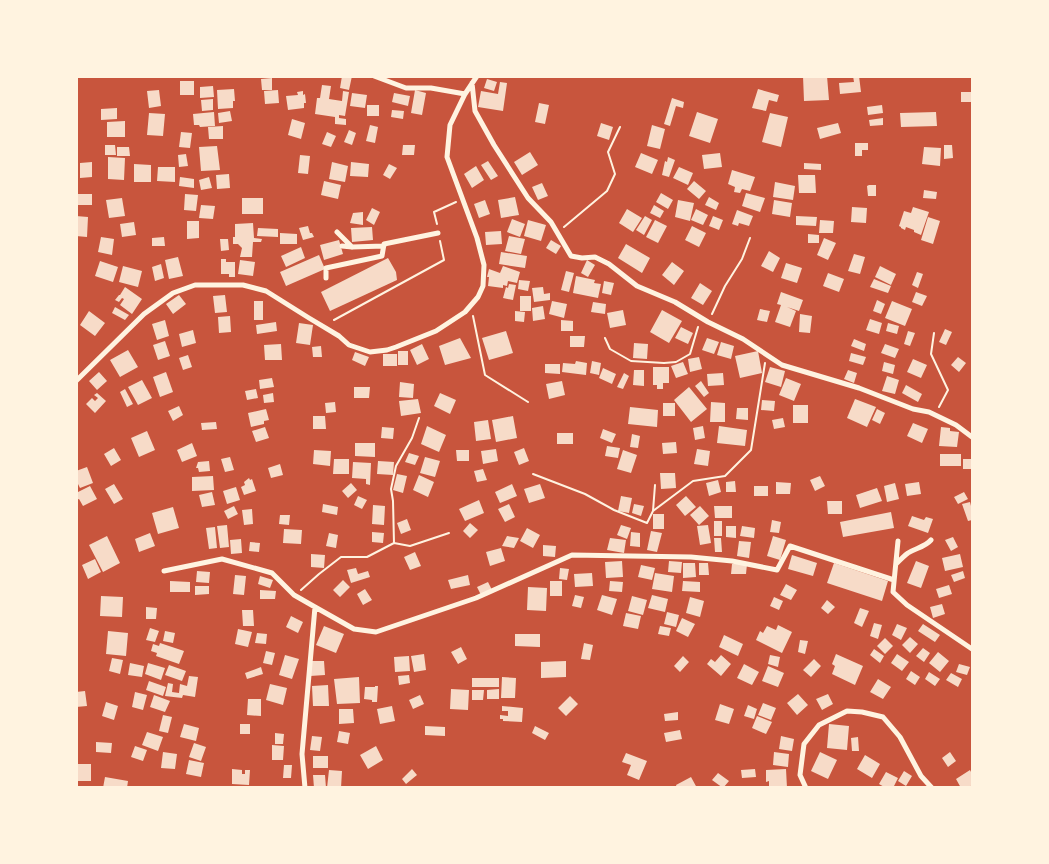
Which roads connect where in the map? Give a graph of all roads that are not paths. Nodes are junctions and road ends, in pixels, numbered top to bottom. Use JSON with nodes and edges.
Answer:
{"nodes":[{"id":1,"x":374,"y":76,"type":"edge"},
{"id":2,"x":477,"y":76,"type":"edge"},
{"id":3,"x":472,"y":83,"type":"junction"},
{"id":4,"x":465,"y":94,"type":"junction"},
{"id":5,"x":338,"y":232,"type":"dead end"},
{"id":6,"x":438,"y":233,"type":"road end"},
{"id":7,"x":342,"y":246,"type":"dead end"},
{"id":8,"x":384,"y":246,"type":"junction"},
{"id":9,"x":352,"y":247,"type":"junction"},
{"id":10,"x":327,"y":278,"type":"dead end"},
{"id":11,"x":76,"y":381,"type":"edge"},
{"id":12,"x":972,"y":437,"type":"edge"},
{"id":13,"x":931,"y":540,"type":"dead end"},
{"id":14,"x":898,"y":542,"type":"dead end"},
{"id":15,"x":896,"y":564,"type":"junction"},
{"id":16,"x":164,"y":571,"type":"dead end"},
{"id":17,"x":894,"y":580,"type":"junction"},
{"id":18,"x":315,"y":608,"type":"junction"},
{"id":19,"x":972,"y":649,"type":"edge"},
{"id":20,"x":305,"y":788,"type":"edge"},
{"id":21,"x":806,"y":788,"type":"edge"},
{"id":22,"x":932,"y":788,"type":"edge"}],
"edges":[{"from":1,"to":4,"type":"street"},
{"from":2,"to":3,"type":"street"},
{"from":3,"to":4,"type":"street"},
{"from":3,"to":12,"type":"street"},
{"from":4,"to":11,"type":"street"},
{"from":5,"to":9,"type":"street"},
{"from":6,"to":8,"type":"street"},
{"from":7,"to":9,"type":"street"},
{"from":8,"to":9,"type":"street"},
{"from":8,"to":10,"type":"street"},
{"from":13,"to":15,"type":"street"},
{"from":14,"to":15,"type":"street"},
{"from":15,"to":17,"type":"street"},
{"from":16,"to":18,"type":"street"},
{"from":17,"to":18,"type":"street"},
{"from":17,"to":19,"type":"street"},
{"from":18,"to":20,"type":"street"},
{"from":21,"to":22,"type":"street"}]}
